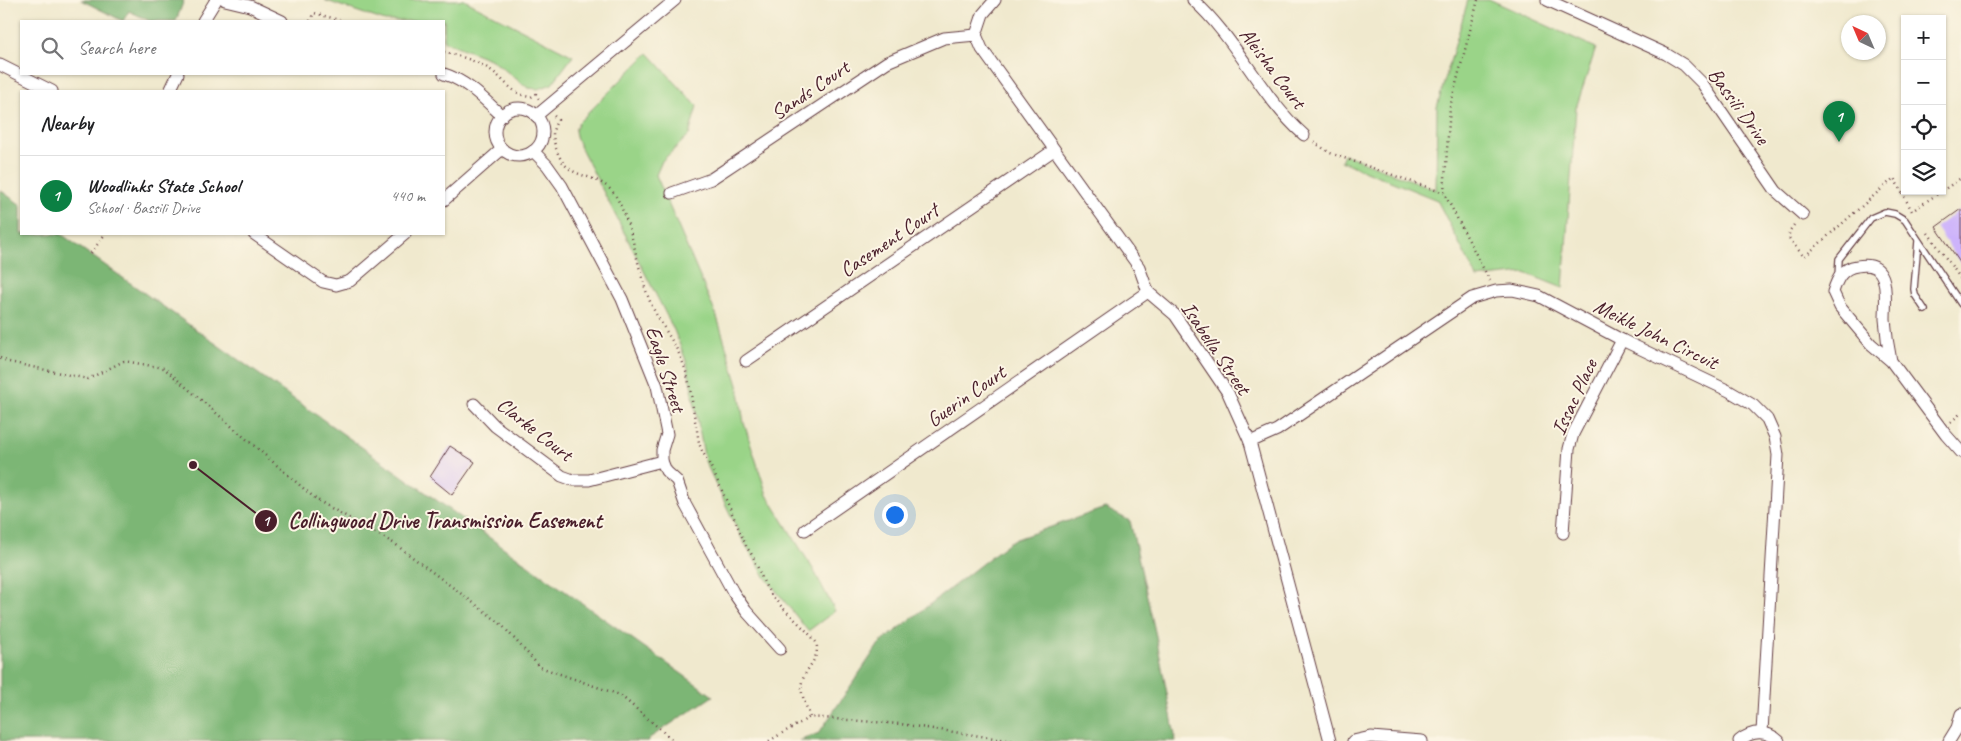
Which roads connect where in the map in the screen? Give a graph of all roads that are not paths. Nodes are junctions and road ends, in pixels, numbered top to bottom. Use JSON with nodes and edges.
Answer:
{"nodes":[{"id":1,"x":216,"y":0,"type":"edge"},
{"id":2,"x":225,"y":0,"type":"edge"},
{"id":3,"x":676,"y":0,"type":"edge"},
{"id":4,"x":995,"y":0,"type":"edge"},
{"id":5,"x":1193,"y":0,"type":"edge"},
{"id":6,"x":1547,"y":0,"type":"edge"},
{"id":7,"x":204,"y":20,"type":"edge"},
{"id":8,"x":280,"y":20,"type":"edge"},
{"id":9,"x":976,"y":35,"type":"junction"},
{"id":10,"x":0,"y":65,"type":"edge"},
{"id":11,"x":445,"y":74,"type":"edge"},
{"id":12,"x":20,"y":75,"type":"edge"},
{"id":13,"x":20,"y":75,"type":"edge"},
{"id":14,"x":178,"y":75,"type":"edge"},
{"id":15,"x":50,"y":90,"type":"edge"},
{"id":16,"x":170,"y":90,"type":"edge"},
{"id":17,"x":502,"y":116,"type":"junction"},
{"id":18,"x":536,"y":116,"type":"junction"},
{"id":19,"x":1304,"y":135,"type":"road end"},
{"id":20,"x":502,"y":149,"type":"junction"},
{"id":21,"x":1054,"y":150,"type":"junction"},
{"id":22,"x":534,"y":151,"type":"junction"},
{"id":23,"x":672,"y":193,"type":"dead end"},
{"id":24,"x":445,"y":199,"type":"edge"},
{"id":25,"x":1803,"y":215,"type":"road end"},
{"id":26,"x":255,"y":235,"type":"edge"},
{"id":27,"x":404,"y":235,"type":"edge"},
{"id":28,"x":1918,"y":241,"type":"junction"},
{"id":29,"x":1838,"y":278,"type":"junction"},
{"id":30,"x":1148,"y":292,"type":"junction"},
{"id":31,"x":1961,"y":304,"type":"edge"},
{"id":32,"x":1925,"y":310,"type":"dead end"},
{"id":33,"x":1622,"y":340,"type":"junction"},
{"id":34,"x":746,"y":361,"type":"dead end"},
{"id":35,"x":1892,"y":361,"type":"junction"},
{"id":36,"x":474,"y":404,"type":"dead end"},
{"id":37,"x":1250,"y":442,"type":"junction"},
{"id":38,"x":1961,"y":452,"type":"edge"},
{"id":39,"x":662,"y":461,"type":"junction"},
{"id":40,"x":805,"y":530,"type":"dead end"},
{"id":41,"x":1564,"y":533,"type":"dead end"},
{"id":42,"x":780,"y":648,"type":"dead end"},
{"id":43,"x":1961,"y":714,"type":"edge"},
{"id":44,"x":1762,"y":732,"type":"junction"},
{"id":45,"x":1330,"y":741,"type":"edge"},
{"id":46,"x":1353,"y":741,"type":"edge"},
{"id":47,"x":1422,"y":741,"type":"edge"},
{"id":48,"x":1739,"y":741,"type":"edge"},
{"id":49,"x":1779,"y":741,"type":"edge"},
{"id":50,"x":1949,"y":741,"type":"edge"}],
"edges":[{"from":1,"to":7,"type":"street"},
{"from":2,"to":8,"type":"street"},
{"from":3,"to":18,"type":"street"},
{"from":4,"to":9,"type":"street"},
{"from":5,"to":19,"type":"street","name":"Aleisha Court"},
{"from":6,"to":25,"type":"street","name":"Bassili Drive"},
{"from":9,"to":21,"type":"street","name":"Isabella Street"},
{"from":9,"to":23,"type":"street","name":"Sands Court"},
{"from":10,"to":12,"type":"street"},
{"from":11,"to":17,"type":"street"},
{"from":13,"to":15,"type":"street"},
{"from":14,"to":16,"type":"street"},
{"from":17,"to":18,"type":"street"},
{"from":17,"to":20,"type":"street"},
{"from":18,"to":22,"type":"street"},
{"from":20,"to":22,"type":"street"},
{"from":20,"to":24,"type":"street"},
{"from":21,"to":30,"type":"street","name":"Isabella Street"},
{"from":21,"to":34,"type":"street","name":"Casement Court"},
{"from":22,"to":39,"type":"street","name":"Eagle Street"},
{"from":26,"to":27,"type":"street"},
{"from":28,"to":29,"type":"lane"},
{"from":28,"to":31,"type":"lane"},
{"from":28,"to":32,"type":"lane"},
{"from":29,"to":35,"type":"street"},
{"from":29,"to":35,"type":"street"},
{"from":30,"to":37,"type":"street","name":"Isabella Street"},
{"from":30,"to":40,"type":"street","name":"Guerin Court"},
{"from":33,"to":37,"type":"street","name":"Meikle John Circuit"},
{"from":33,"to":41,"type":"street","name":"Issac Place"},
{"from":33,"to":44,"type":"street","name":"Meikle John Circuit"},
{"from":35,"to":38,"type":"street"},
{"from":36,"to":39,"type":"street","name":"Clarke Court"},
{"from":37,"to":45,"type":"street","name":"Isabella Street"},
{"from":39,"to":42,"type":"street"},
{"from":43,"to":50,"type":"street"},
{"from":44,"to":48,"type":"street"},
{"from":44,"to":49,"type":"street"},
{"from":46,"to":47,"type":"street"}]}
